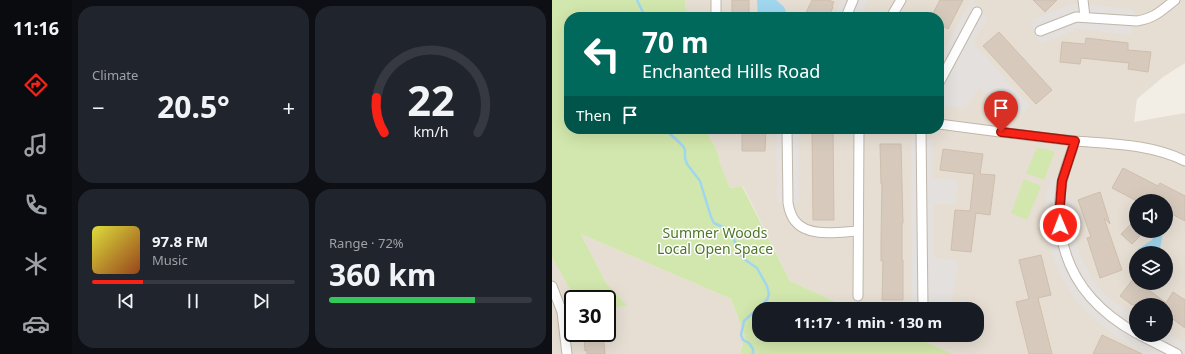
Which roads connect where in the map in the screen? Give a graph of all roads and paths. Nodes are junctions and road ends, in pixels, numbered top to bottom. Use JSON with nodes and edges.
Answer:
{"nodes":[{"id":1,"x":716,"y":0,"type":"edge"},
{"id":2,"x":854,"y":0,"type":"edge"},
{"id":3,"x":901,"y":0,"type":"edge"},
{"id":4,"x":1083,"y":0,"type":"edge"},
{"id":5,"x":1175,"y":0,"type":"edge"},
{"id":6,"x":716,"y":12,"type":"edge"},
{"id":7,"x":848,"y":12,"type":"edge"},
{"id":8,"x":894,"y":12,"type":"edge"},
{"id":9,"x":977,"y":12,"type":"dead end"},
{"id":10,"x":1085,"y":17,"type":"junction"},
{"id":11,"x":1040,"y":31,"type":"dead end"},
{"id":12,"x":944,"y":74,"type":"edge"},
{"id":13,"x":944,"y":125,"type":"edge"},
{"id":14,"x":787,"y":134,"type":"edge"},
{"id":15,"x":859,"y":134,"type":"edge"},
{"id":16,"x":921,"y":134,"type":"edge"},
{"id":17,"x":1075,"y":141,"type":"junction"},
{"id":18,"x":1185,"y":162,"type":"edge"},
{"id":19,"x":858,"y":231,"type":"junction"},
{"id":20,"x":552,"y":286,"type":"edge"},
{"id":21,"x":858,"y":296,"type":"dead end"},
{"id":22,"x":923,"y":302,"type":"edge"},
{"id":23,"x":1129,"y":329,"type":"edge"},
{"id":24,"x":1154,"y":342,"type":"edge"},
{"id":25,"x":567,"y":354,"type":"edge"},
{"id":26,"x":1177,"y":354,"type":"edge"}],
"edges":[{"from":1,"to":6,"type":"street"},
{"from":2,"to":7,"type":"street"},
{"from":3,"to":8,"type":"street"},
{"from":4,"to":10,"type":"street"},
{"from":5,"to":10,"type":"street"},
{"from":9,"to":12,"type":"street"},
{"from":10,"to":11,"type":"street"},
{"from":13,"to":17,"type":"street"},
{"from":14,"to":19,"type":"street"},
{"from":15,"to":19,"type":"street"},
{"from":16,"to":22,"type":"street"},
{"from":17,"to":18,"type":"street"},
{"from":17,"to":23,"type":"street"},
{"from":19,"to":21,"type":"street"},
{"from":20,"to":25,"type":"street"},
{"from":24,"to":26,"type":"street"}]}
